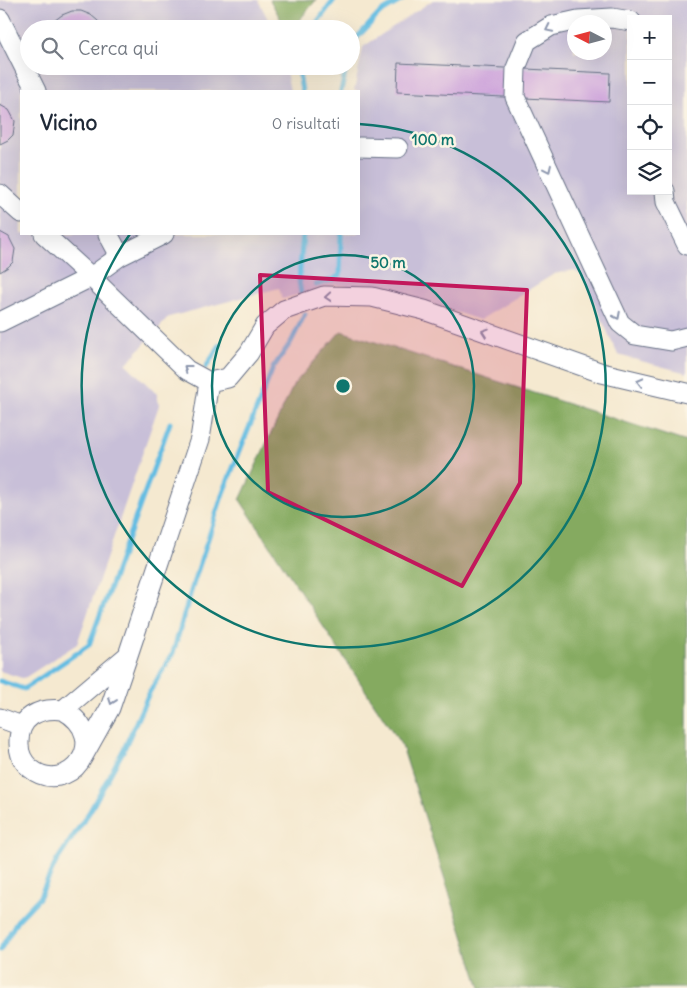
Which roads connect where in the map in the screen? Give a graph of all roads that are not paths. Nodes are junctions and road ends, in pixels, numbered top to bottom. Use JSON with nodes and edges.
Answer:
{"nodes":[{"id":1,"x":0,"y":20,"type":"edge"},
{"id":2,"x":627,"y":20,"type":"edge"},
{"id":3,"x":20,"y":59,"type":"edge"},
{"id":4,"x":28,"y":75,"type":"edge"},
{"id":5,"x":35,"y":90,"type":"edge"},
{"id":6,"x":360,"y":147,"type":"edge"},
{"id":7,"x":398,"y":148,"type":"dead end"},
{"id":8,"x":0,"y":194,"type":"edge"},
{"id":9,"x":665,"y":195,"type":"edge"},
{"id":10,"x":20,"y":212,"type":"edge"},
{"id":11,"x":45,"y":235,"type":"edge"},
{"id":12,"x":109,"y":235,"type":"edge"},
{"id":13,"x":162,"y":235,"type":"edge"},
{"id":14,"x":687,"y":245,"type":"edge"},
{"id":15,"x":120,"y":256,"type":"junction"},
{"id":16,"x":91,"y":277,"type":"junction"},
{"id":17,"x":0,"y":322,"type":"edge"},
{"id":18,"x":687,"y":337,"type":"edge"},
{"id":19,"x":209,"y":382,"type":"junction"},
{"id":20,"x":687,"y":393,"type":"edge"},
{"id":21,"x":128,"y":655,"type":"junction"},
{"id":22,"x":63,"y":710,"type":"junction"},
{"id":23,"x":0,"y":718,"type":"edge"},
{"id":24,"x":22,"y":726,"type":"junction"},
{"id":25,"x":82,"y":758,"type":"junction"}],
"edges":[{"from":1,"to":3,"type":"lane"},
{"from":2,"to":18,"type":"lane","one_way":true},
{"from":4,"to":5,"type":"lane"},
{"from":6,"to":7,"type":"lane"},
{"from":8,"to":10,"type":"lane"},
{"from":9,"to":14,"type":"lane"},
{"from":11,"to":16,"type":"lane"},
{"from":12,"to":15,"type":"lane"},
{"from":13,"to":15,"type":"lane"},
{"from":15,"to":16,"type":"lane"},
{"from":16,"to":17,"type":"lane"},
{"from":19,"to":16,"type":"lane","one_way":true},
{"from":20,"to":19,"type":"lane","one_way":true},
{"from":19,"to":21,"type":"lane"},
{"from":21,"to":22,"type":"lane"},
{"from":21,"to":25,"type":"lane","one_way":true},
{"from":22,"to":24,"type":"lane"},
{"from":22,"to":25,"type":"lane"},
{"from":23,"to":24,"type":"lane"},
{"from":24,"to":25,"type":"lane"}]}
